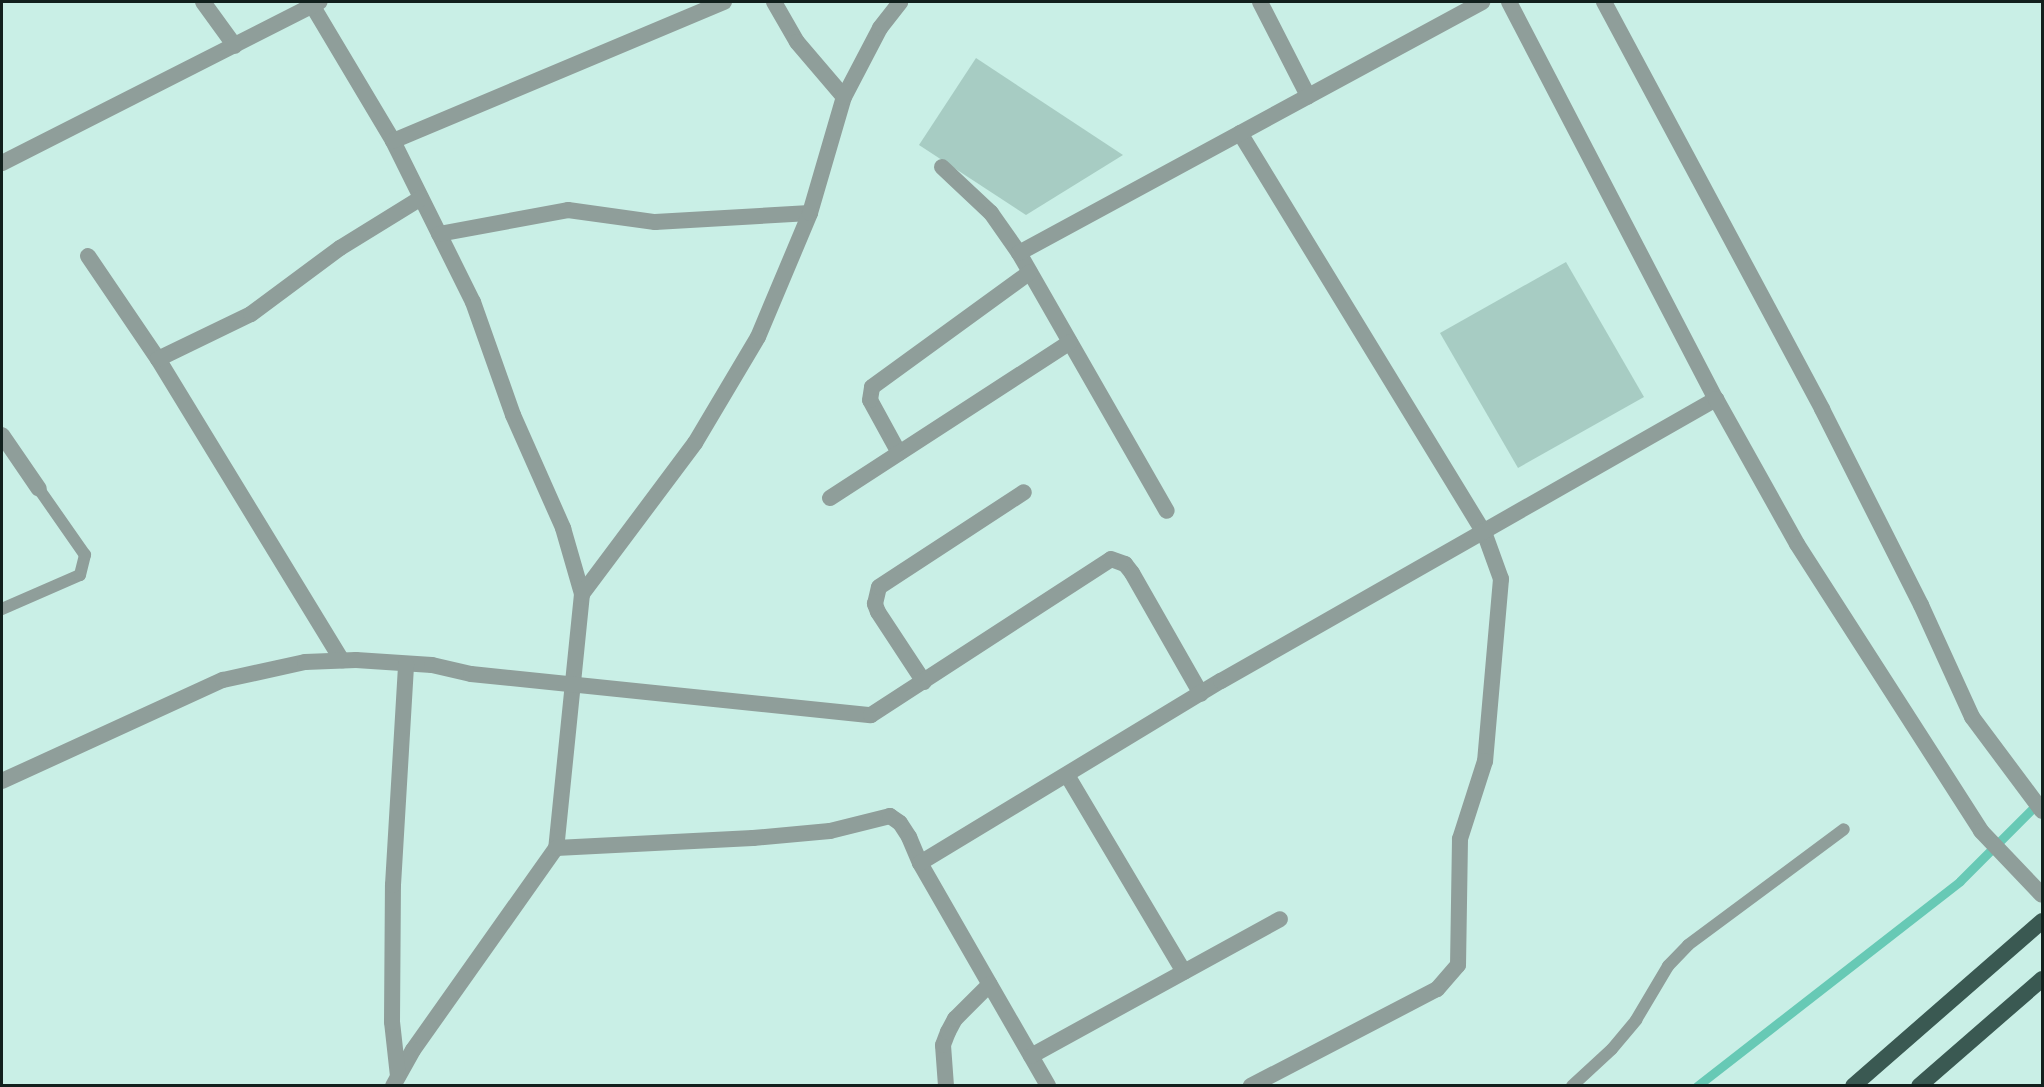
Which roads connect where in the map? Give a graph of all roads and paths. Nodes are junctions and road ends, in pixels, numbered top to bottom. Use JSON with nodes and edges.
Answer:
{"nodes":[{"id":1,"x":203,"y":2,"type":"edge"},
{"id":2,"x":724,"y":2,"type":"edge"},
{"id":3,"x":774,"y":2,"type":"edge"},
{"id":4,"x":900,"y":2,"type":"edge"},
{"id":5,"x":1260,"y":2,"type":"edge"},
{"id":6,"x":1482,"y":2,"type":"edge"},
{"id":7,"x":1509,"y":2,"type":"edge"},
{"id":8,"x":1604,"y":2,"type":"edge"},
{"id":9,"x":315,"y":3,"type":"edge"},
{"id":10,"x":235,"y":46,"type":"junction"},
{"id":11,"x":1308,"y":96,"type":"junction"},
{"id":12,"x":844,"y":97,"type":"junction"},
{"id":13,"x":1240,"y":133,"type":"junction"},
{"id":14,"x":393,"y":141,"type":"junction"},
{"id":15,"x":2,"y":163,"type":"edge"},
{"id":16,"x":942,"y":167,"type":"dead end"},
{"id":17,"x":421,"y":198,"type":"junction"},
{"id":18,"x":810,"y":213,"type":"junction"},
{"id":19,"x":439,"y":234,"type":"junction"},
{"id":20,"x":1019,"y":253,"type":"junction"},
{"id":21,"x":88,"y":256,"type":"dead end"},
{"id":22,"x":1030,"y":272,"type":"junction"},
{"id":23,"x":1070,"y":342,"type":"junction"},
{"id":24,"x":158,"y":359,"type":"junction"},
{"id":25,"x":1716,"y":399,"type":"junction"},
{"id":26,"x":2,"y":435,"type":"edge"},
{"id":27,"x":899,"y":453,"type":"junction"},
{"id":28,"x":39,"y":489,"type":"joint"},
{"id":29,"x":1024,"y":492,"type":"dead end"},
{"id":30,"x":830,"y":498,"type":"dead end"},
{"id":31,"x":1167,"y":511,"type":"dead end"},
{"id":32,"x":1484,"y":532,"type":"junction"},
{"id":33,"x":582,"y":594,"type":"junction"},
{"id":34,"x":2,"y":609,"type":"edge"},
{"id":35,"x":342,"y":660,"type":"junction"},
{"id":36,"x":406,"y":664,"type":"junction"},
{"id":37,"x":924,"y":681,"type":"junction"},
{"id":38,"x":574,"y":683,"type":"junction"},
{"id":39,"x":1201,"y":694,"type":"junction"},
{"id":40,"x":1067,"y":775,"type":"junction"},
{"id":41,"x":2,"y":781,"type":"edge"},
{"id":42,"x":2043,"y":811,"type":"edge"},
{"id":43,"x":1844,"y":829,"type":"dead end"},
{"id":44,"x":556,"y":848,"type":"junction"},
{"id":45,"x":920,"y":863,"type":"junction"},
{"id":46,"x":2043,"y":895,"type":"edge"},
{"id":47,"x":1280,"y":919,"type":"dead end"},
{"id":48,"x":2043,"y":921,"type":"edge"},
{"id":49,"x":1184,"y":972,"type":"junction"},
{"id":50,"x":2043,"y":979,"type":"edge"},
{"id":51,"x":990,"y":984,"type":"junction"},
{"id":52,"x":1031,"y":1056,"type":"junction"},
{"id":53,"x":395,"y":1081,"type":"edge"},
{"id":54,"x":1920,"y":1085,"type":"edge"},
{"id":55,"x":946,"y":1086,"type":"edge"},
{"id":56,"x":1048,"y":1086,"type":"edge"},
{"id":57,"x":1251,"y":1086,"type":"edge"},
{"id":58,"x":1572,"y":1086,"type":"edge"},
{"id":59,"x":1853,"y":1086,"type":"edge"}],
"edges":[{"from":1,"to":10,"type":"street"},
{"from":2,"to":14,"type":"street"},
{"from":3,"to":12,"type":"street"},
{"from":4,"to":12,"type":"street"},
{"from":5,"to":11,"type":"street"},
{"from":6,"to":11,"type":"street"},
{"from":7,"to":25,"type":"street"},
{"from":8,"to":42,"type":"street"},
{"from":9,"to":10,"type":"street"},
{"from":9,"to":14,"type":"street"},
{"from":10,"to":15,"type":"street"},
{"from":11,"to":13,"type":"street"},
{"from":12,"to":18,"type":"street"},
{"from":13,"to":20,"type":"street"},
{"from":13,"to":32,"type":"street"},
{"from":14,"to":17,"type":"street"},
{"from":16,"to":20,"type":"street"},
{"from":17,"to":19,"type":"street"},
{"from":17,"to":24,"type":"street"},
{"from":18,"to":19,"type":"street"},
{"from":18,"to":33,"type":"street"},
{"from":19,"to":33,"type":"street"},
{"from":20,"to":22,"type":"street"},
{"from":21,"to":24,"type":"street"},
{"from":22,"to":23,"type":"street"},
{"from":22,"to":27,"type":"street"},
{"from":23,"to":27,"type":"street"},
{"from":23,"to":31,"type":"street"},
{"from":24,"to":35,"type":"street"},
{"from":25,"to":32,"type":"street"},
{"from":25,"to":46,"type":"street"},
{"from":26,"to":28,"type":"street"},
{"from":27,"to":30,"type":"street"},
{"from":28,"to":34,"type":"lane"},
{"from":29,"to":37,"type":"street"},
{"from":32,"to":39,"type":"street"},
{"from":32,"to":57,"type":"street"},
{"from":33,"to":38,"type":"street"},
{"from":35,"to":36,"type":"street"},
{"from":35,"to":41,"type":"street"},
{"from":36,"to":38,"type":"street"},
{"from":36,"to":53,"type":"street"},
{"from":37,"to":38,"type":"street"},
{"from":37,"to":39,"type":"street"},
{"from":38,"to":44,"type":"street"},
{"from":39,"to":40,"type":"street"},
{"from":40,"to":45,"type":"street"},
{"from":40,"to":49,"type":"street"},
{"from":43,"to":58,"type":"lane"},
{"from":44,"to":45,"type":"street"},
{"from":44,"to":53,"type":"street"},
{"from":45,"to":51,"type":"street"},
{"from":47,"to":49,"type":"street"},
{"from":48,"to":59,"type":"highway"},
{"from":49,"to":52,"type":"street"},
{"from":50,"to":54,"type":"highway"},
{"from":51,"to":52,"type":"street"},
{"from":51,"to":55,"type":"street"},
{"from":52,"to":56,"type":"street"}]}
